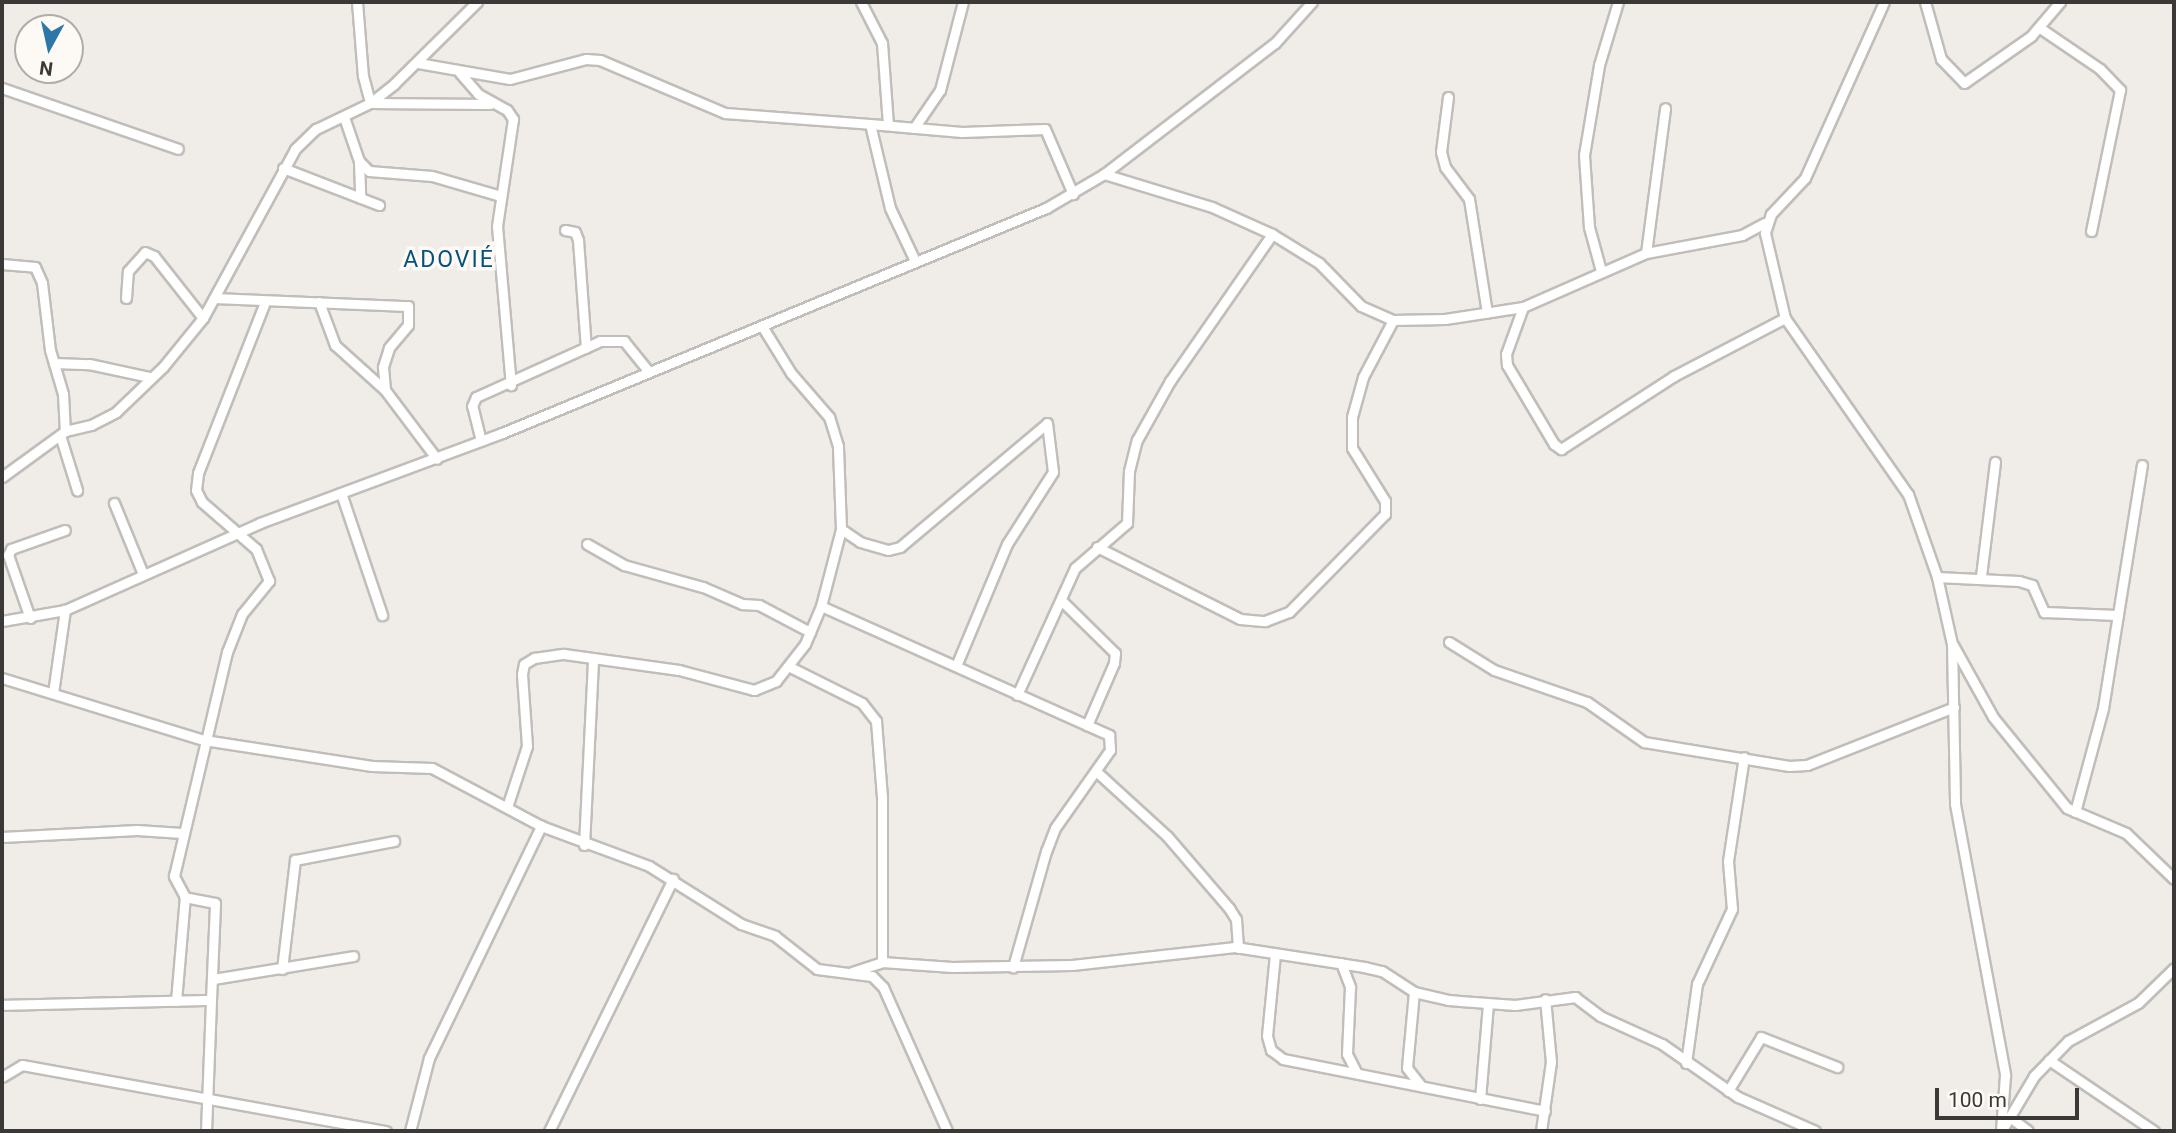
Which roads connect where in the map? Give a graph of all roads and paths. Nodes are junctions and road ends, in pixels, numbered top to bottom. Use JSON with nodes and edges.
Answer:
{"nodes":[{"id":1,"x":357,"y":2,"type":"edge"},
{"id":2,"x":477,"y":2,"type":"edge"},
{"id":3,"x":861,"y":2,"type":"edge"},
{"id":4,"x":963,"y":2,"type":"edge"},
{"id":5,"x":1312,"y":2,"type":"edge"},
{"id":6,"x":1618,"y":2,"type":"edge"},
{"id":7,"x":1884,"y":2,"type":"edge"},
{"id":8,"x":1925,"y":2,"type":"edge"},
{"id":9,"x":2060,"y":2,"type":"edge"},
{"id":10,"x":2040,"y":28,"type":"junction"},
{"id":11,"x":418,"y":63,"type":"junction"},
{"id":12,"x":460,"y":73,"type":"junction"},
{"id":13,"x":2,"y":88,"type":"edge"},
{"id":14,"x":1448,"y":97,"type":"dead end"},
{"id":15,"x":370,"y":103,"type":"junction"},
{"id":16,"x":492,"y":104,"type":"junction"},
{"id":17,"x":1665,"y":108,"type":"dead end"},
{"id":18,"x":344,"y":117,"type":"junction"},
{"id":19,"x":870,"y":124,"type":"junction"},
{"id":20,"x":888,"y":125,"type":"junction"},
{"id":21,"x":914,"y":128,"type":"junction"},
{"id":22,"x":178,"y":149,"type":"dead end"},
{"id":23,"x":359,"y":161,"type":"junction"},
{"id":24,"x":283,"y":168,"type":"junction"},
{"id":25,"x":1104,"y":174,"type":"junction"},
{"id":26,"x":1073,"y":194,"type":"junction"},
{"id":27,"x":500,"y":196,"type":"junction"},
{"id":28,"x":360,"y":198,"type":"junction"},
{"id":29,"x":379,"y":205,"type":"dead end"},
{"id":30,"x":1765,"y":223,"type":"junction"},
{"id":31,"x":565,"y":230,"type":"dead end"},
{"id":32,"x":2091,"y":231,"type":"dead end"},
{"id":33,"x":1272,"y":234,"type":"junction"},
{"id":34,"x":1646,"y":253,"type":"junction"},
{"id":35,"x":915,"y":261,"type":"junction"},
{"id":36,"x":2,"y":264,"type":"edge"},
{"id":37,"x":1601,"y":271,"type":"junction"},
{"id":38,"x":126,"y":298,"type":"dead end"},
{"id":39,"x":214,"y":298,"type":"junction"},
{"id":40,"x":265,"y":302,"type":"junction"},
{"id":41,"x":319,"y":302,"type":"junction"},
{"id":42,"x":1523,"y":307,"type":"junction"},
{"id":43,"x":1487,"y":313,"type":"junction"},
{"id":44,"x":203,"y":318,"type":"junction"},
{"id":45,"x":1785,"y":318,"type":"junction"},
{"id":46,"x":1393,"y":320,"type":"junction"},
{"id":47,"x":762,"y":326,"type":"junction"},
{"id":48,"x":586,"y":348,"type":"junction"},
{"id":49,"x":54,"y":363,"type":"junction"},
{"id":50,"x":648,"y":371,"type":"junction"},
{"id":51,"x":149,"y":377,"type":"junction"},
{"id":52,"x":511,"y":384,"type":"junction"},
{"id":53,"x":385,"y":390,"type":"junction"},
{"id":54,"x":62,"y":433,"type":"junction"},
{"id":55,"x":481,"y":441,"type":"junction"},
{"id":56,"x":437,"y":458,"type":"junction"},
{"id":57,"x":1995,"y":462,"type":"dead end"},
{"id":58,"x":2142,"y":465,"type":"dead end"},
{"id":59,"x":4,"y":470,"type":"edge"},
{"id":60,"x":77,"y":490,"type":"dead end"},
{"id":61,"x":341,"y":493,"type":"junction"},
{"id":62,"x":114,"y":503,"type":"dead end"},
{"id":63,"x":841,"y":529,"type":"junction"},
{"id":64,"x":65,"y":530,"type":"dead end"},
{"id":65,"x":240,"y":532,"type":"junction"},
{"id":66,"x":587,"y":544,"type":"dead end"},
{"id":67,"x":1097,"y":547,"type":"junction"},
{"id":68,"x":143,"y":574,"type":"junction"},
{"id":69,"x":1981,"y":576,"type":"junction"},
{"id":70,"x":1937,"y":578,"type":"junction"},
{"id":71,"x":1062,"y":601,"type":"junction"},
{"id":72,"x":821,"y":606,"type":"junction"},
{"id":73,"x":65,"y":610,"type":"junction"},
{"id":74,"x":382,"y":615,"type":"dead end"},
{"id":75,"x":2118,"y":615,"type":"junction"},
{"id":76,"x":30,"y":618,"type":"junction"},
{"id":77,"x":2,"y":621,"type":"edge"},
{"id":78,"x":810,"y":632,"type":"junction"},
{"id":79,"x":1449,"y":642,"type":"dead end"},
{"id":80,"x":1952,"y":644,"type":"junction"},
{"id":81,"x":593,"y":658,"type":"junction"},
{"id":82,"x":956,"y":666,"type":"junction"},
{"id":83,"x":790,"y":667,"type":"junction"},
{"id":84,"x":2,"y":677,"type":"edge"},
{"id":85,"x":53,"y":693,"type":"junction"},
{"id":86,"x":1017,"y":695,"type":"junction"},
{"id":87,"x":1954,"y":707,"type":"junction"},
{"id":88,"x":1087,"y":725,"type":"junction"},
{"id":89,"x":204,"y":740,"type":"junction"},
{"id":90,"x":1744,"y":757,"type":"junction"},
{"id":91,"x":1098,"y":772,"type":"junction"},
{"id":92,"x":508,"y":807,"type":"junction"},
{"id":93,"x":2075,"y":812,"type":"junction"},
{"id":94,"x":541,"y":826,"type":"junction"},
{"id":95,"x":182,"y":833,"type":"junction"},
{"id":96,"x":2,"y":837,"type":"edge"},
{"id":97,"x":394,"y":841,"type":"dead end"},
{"id":98,"x":584,"y":845,"type":"junction"},
{"id":99,"x":673,"y":879,"type":"junction"},
{"id":100,"x":2174,"y":880,"type":"edge"},
{"id":101,"x":185,"y":897,"type":"junction"},
{"id":102,"x":1238,"y":948,"type":"junction"},
{"id":103,"x":1275,"y":954,"type":"junction"},
{"id":104,"x":353,"y":956,"type":"dead end"},
{"id":105,"x":882,"y":962,"type":"junction"},
{"id":106,"x":1341,"y":963,"type":"junction"},
{"id":107,"x":1013,"y":967,"type":"junction"},
{"id":108,"x":2174,"y":968,"type":"edge"},
{"id":109,"x":282,"y":969,"type":"junction"},
{"id":110,"x":852,"y":972,"type":"junction"},
{"id":111,"x":212,"y":979,"type":"junction"},
{"id":112,"x":1414,"y":992,"type":"junction"},
{"id":113,"x":1545,"y":999,"type":"junction"},
{"id":114,"x":211,"y":1000,"type":"junction"},
{"id":115,"x":176,"y":1001,"type":"junction"},
{"id":116,"x":1488,"y":1004,"type":"junction"},
{"id":117,"x":2,"y":1005,"type":"edge"},
{"id":118,"x":2049,"y":1060,"type":"junction"},
{"id":119,"x":1686,"y":1063,"type":"junction"},
{"id":120,"x":1837,"y":1067,"type":"dead end"},
{"id":121,"x":1356,"y":1072,"type":"junction"},
{"id":122,"x":2,"y":1077,"type":"edge"},
{"id":123,"x":1422,"y":1087,"type":"junction"},
{"id":124,"x":1728,"y":1091,"type":"junction"},
{"id":125,"x":206,"y":1097,"type":"junction"},
{"id":126,"x":1480,"y":1099,"type":"junction"},
{"id":127,"x":1545,"y":1111,"type":"junction"},
{"id":128,"x":2011,"y":1118,"type":"junction"},
{"id":129,"x":206,"y":1131,"type":"edge"},
{"id":130,"x":386,"y":1131,"type":"edge"},
{"id":131,"x":410,"y":1131,"type":"edge"},
{"id":132,"x":549,"y":1131,"type":"edge"},
{"id":133,"x":947,"y":1131,"type":"edge"},
{"id":134,"x":1541,"y":1131,"type":"edge"},
{"id":135,"x":1815,"y":1131,"type":"edge"},
{"id":136,"x":2028,"y":1131,"type":"edge"},
{"id":137,"x":2154,"y":1131,"type":"edge"}],
"edges":[{"from":1,"to":15,"type":"street"},
{"from":2,"to":11,"type":"street"},
{"from":3,"to":20,"type":"street"},
{"from":4,"to":21,"type":"street"},
{"from":5,"to":25,"type":"street"},
{"from":6,"to":37,"type":"street"},
{"from":7,"to":30,"type":"street"},
{"from":8,"to":10,"type":"street"},
{"from":9,"to":10,"type":"street"},
{"from":10,"to":32,"type":"street"},
{"from":11,"to":12,"type":"street"},
{"from":11,"to":15,"type":"street"},
{"from":12,"to":16,"type":"street"},
{"from":12,"to":19,"type":"street"},
{"from":13,"to":22,"type":"street"},
{"from":14,"to":43,"type":"street"},
{"from":15,"to":16,"type":"street"},
{"from":15,"to":18,"type":"street"},
{"from":16,"to":27,"type":"street"},
{"from":17,"to":34,"type":"street"},
{"from":18,"to":23,"type":"street"},
{"from":18,"to":24,"type":"street"},
{"from":19,"to":20,"type":"street"},
{"from":19,"to":35,"type":"street"},
{"from":20,"to":21,"type":"street"},
{"from":21,"to":26,"type":"street"},
{"from":23,"to":27,"type":"street"},
{"from":23,"to":28,"type":"street"},
{"from":24,"to":28,"type":"street"},
{"from":24,"to":39,"type":"street"},
{"from":25,"to":26,"type":"street"},
{"from":25,"to":33,"type":"street"},
{"from":26,"to":35,"type":"street"},
{"from":27,"to":52,"type":"street"},
{"from":28,"to":29,"type":"street"},
{"from":30,"to":34,"type":"street"},
{"from":30,"to":45,"type":"street"},
{"from":31,"to":48,"type":"street"},
{"from":33,"to":46,"type":"street"},
{"from":33,"to":67,"type":"street"},
{"from":34,"to":37,"type":"street"},
{"from":35,"to":47,"type":"street"},
{"from":36,"to":49,"type":"street"},
{"from":37,"to":42,"type":"street"},
{"from":38,"to":44,"type":"street"},
{"from":39,"to":40,"type":"street"},
{"from":39,"to":44,"type":"street"},
{"from":40,"to":41,"type":"street"},
{"from":40,"to":65,"type":"street"},
{"from":41,"to":53,"type":"street"},
{"from":41,"to":53,"type":"street"},
{"from":42,"to":43,"type":"street"},
{"from":42,"to":45,"type":"street"},
{"from":43,"to":46,"type":"street"},
{"from":44,"to":51,"type":"street"},
{"from":45,"to":70,"type":"street"},
{"from":46,"to":67,"type":"street"},
{"from":47,"to":50,"type":"street"},
{"from":47,"to":63,"type":"street"},
{"from":48,"to":50,"type":"street"},
{"from":48,"to":52,"type":"street"},
{"from":49,"to":51,"type":"street"},
{"from":49,"to":54,"type":"street"},
{"from":50,"to":55,"type":"street"},
{"from":51,"to":54,"type":"street"},
{"from":52,"to":55,"type":"street"},
{"from":53,"to":56,"type":"street"},
{"from":54,"to":59,"type":"street"},
{"from":54,"to":60,"type":"street"},
{"from":55,"to":56,"type":"street"},
{"from":56,"to":61,"type":"street"},
{"from":57,"to":69,"type":"street"},
{"from":58,"to":75,"type":"street"},
{"from":61,"to":65,"type":"street"},
{"from":61,"to":74,"type":"street"},
{"from":62,"to":68,"type":"street"},
{"from":63,"to":72,"type":"street"},
{"from":63,"to":82,"type":"street"},
{"from":64,"to":76,"type":"street"},
{"from":65,"to":68,"type":"street"},
{"from":65,"to":89,"type":"street"},
{"from":66,"to":78,"type":"street"},
{"from":67,"to":71,"type":"street"},
{"from":68,"to":73,"type":"street"},
{"from":69,"to":70,"type":"street"},
{"from":69,"to":75,"type":"street"},
{"from":70,"to":80,"type":"street"},
{"from":71,"to":86,"type":"street"},
{"from":71,"to":88,"type":"street"},
{"from":72,"to":78,"type":"street"},
{"from":72,"to":82,"type":"street"},
{"from":73,"to":76,"type":"street"},
{"from":73,"to":85,"type":"street"},
{"from":75,"to":93,"type":"street"},
{"from":76,"to":77,"type":"street"},
{"from":78,"to":83,"type":"street"},
{"from":79,"to":90,"type":"street"},
{"from":80,"to":87,"type":"street"},
{"from":80,"to":93,"type":"street"},
{"from":81,"to":83,"type":"street"},
{"from":81,"to":92,"type":"street"},
{"from":81,"to":98,"type":"street"},
{"from":82,"to":86,"type":"street"},
{"from":83,"to":105,"type":"street"},
{"from":84,"to":85,"type":"street"},
{"from":85,"to":89,"type":"street"},
{"from":86,"to":88,"type":"street"},
{"from":87,"to":90,"type":"street"},
{"from":87,"to":128,"type":"street"},
{"from":88,"to":91,"type":"street"},
{"from":89,"to":92,"type":"street"},
{"from":89,"to":95,"type":"street"},
{"from":90,"to":119,"type":"street"},
{"from":91,"to":102,"type":"street"},
{"from":91,"to":107,"type":"street"},
{"from":92,"to":94,"type":"street"},
{"from":93,"to":100,"type":"street"},
{"from":94,"to":98,"type":"street"},
{"from":94,"to":131,"type":"street"},
{"from":95,"to":96,"type":"street"},
{"from":95,"to":101,"type":"street"},
{"from":97,"to":109,"type":"street"},
{"from":98,"to":99,"type":"street"},
{"from":99,"to":110,"type":"street"},
{"from":99,"to":132,"type":"street"},
{"from":101,"to":111,"type":"street"},
{"from":101,"to":115,"type":"street"},
{"from":102,"to":103,"type":"street"},
{"from":102,"to":107,"type":"street"},
{"from":103,"to":106,"type":"street"},
{"from":103,"to":121,"type":"street"},
{"from":104,"to":109,"type":"street"},
{"from":105,"to":107,"type":"street"},
{"from":105,"to":110,"type":"street"},
{"from":106,"to":112,"type":"street"},
{"from":106,"to":121,"type":"street"},
{"from":108,"to":118,"type":"street"},
{"from":109,"to":111,"type":"street"},
{"from":110,"to":133,"type":"street"},
{"from":111,"to":114,"type":"street"},
{"from":112,"to":116,"type":"street"},
{"from":112,"to":123,"type":"street"},
{"from":113,"to":116,"type":"street"},
{"from":113,"to":119,"type":"street"},
{"from":113,"to":127,"type":"street"},
{"from":114,"to":115,"type":"street"},
{"from":114,"to":125,"type":"street"},
{"from":115,"to":117,"type":"street"},
{"from":116,"to":126,"type":"street"},
{"from":118,"to":128,"type":"street"},
{"from":118,"to":137,"type":"street"},
{"from":119,"to":124,"type":"street"},
{"from":120,"to":124,"type":"street"},
{"from":121,"to":123,"type":"street"},
{"from":122,"to":125,"type":"street"},
{"from":123,"to":126,"type":"street"},
{"from":124,"to":135,"type":"street"},
{"from":125,"to":129,"type":"street"},
{"from":125,"to":130,"type":"street"},
{"from":126,"to":127,"type":"street"},
{"from":127,"to":134,"type":"street"},
{"from":128,"to":136,"type":"street"}]}
